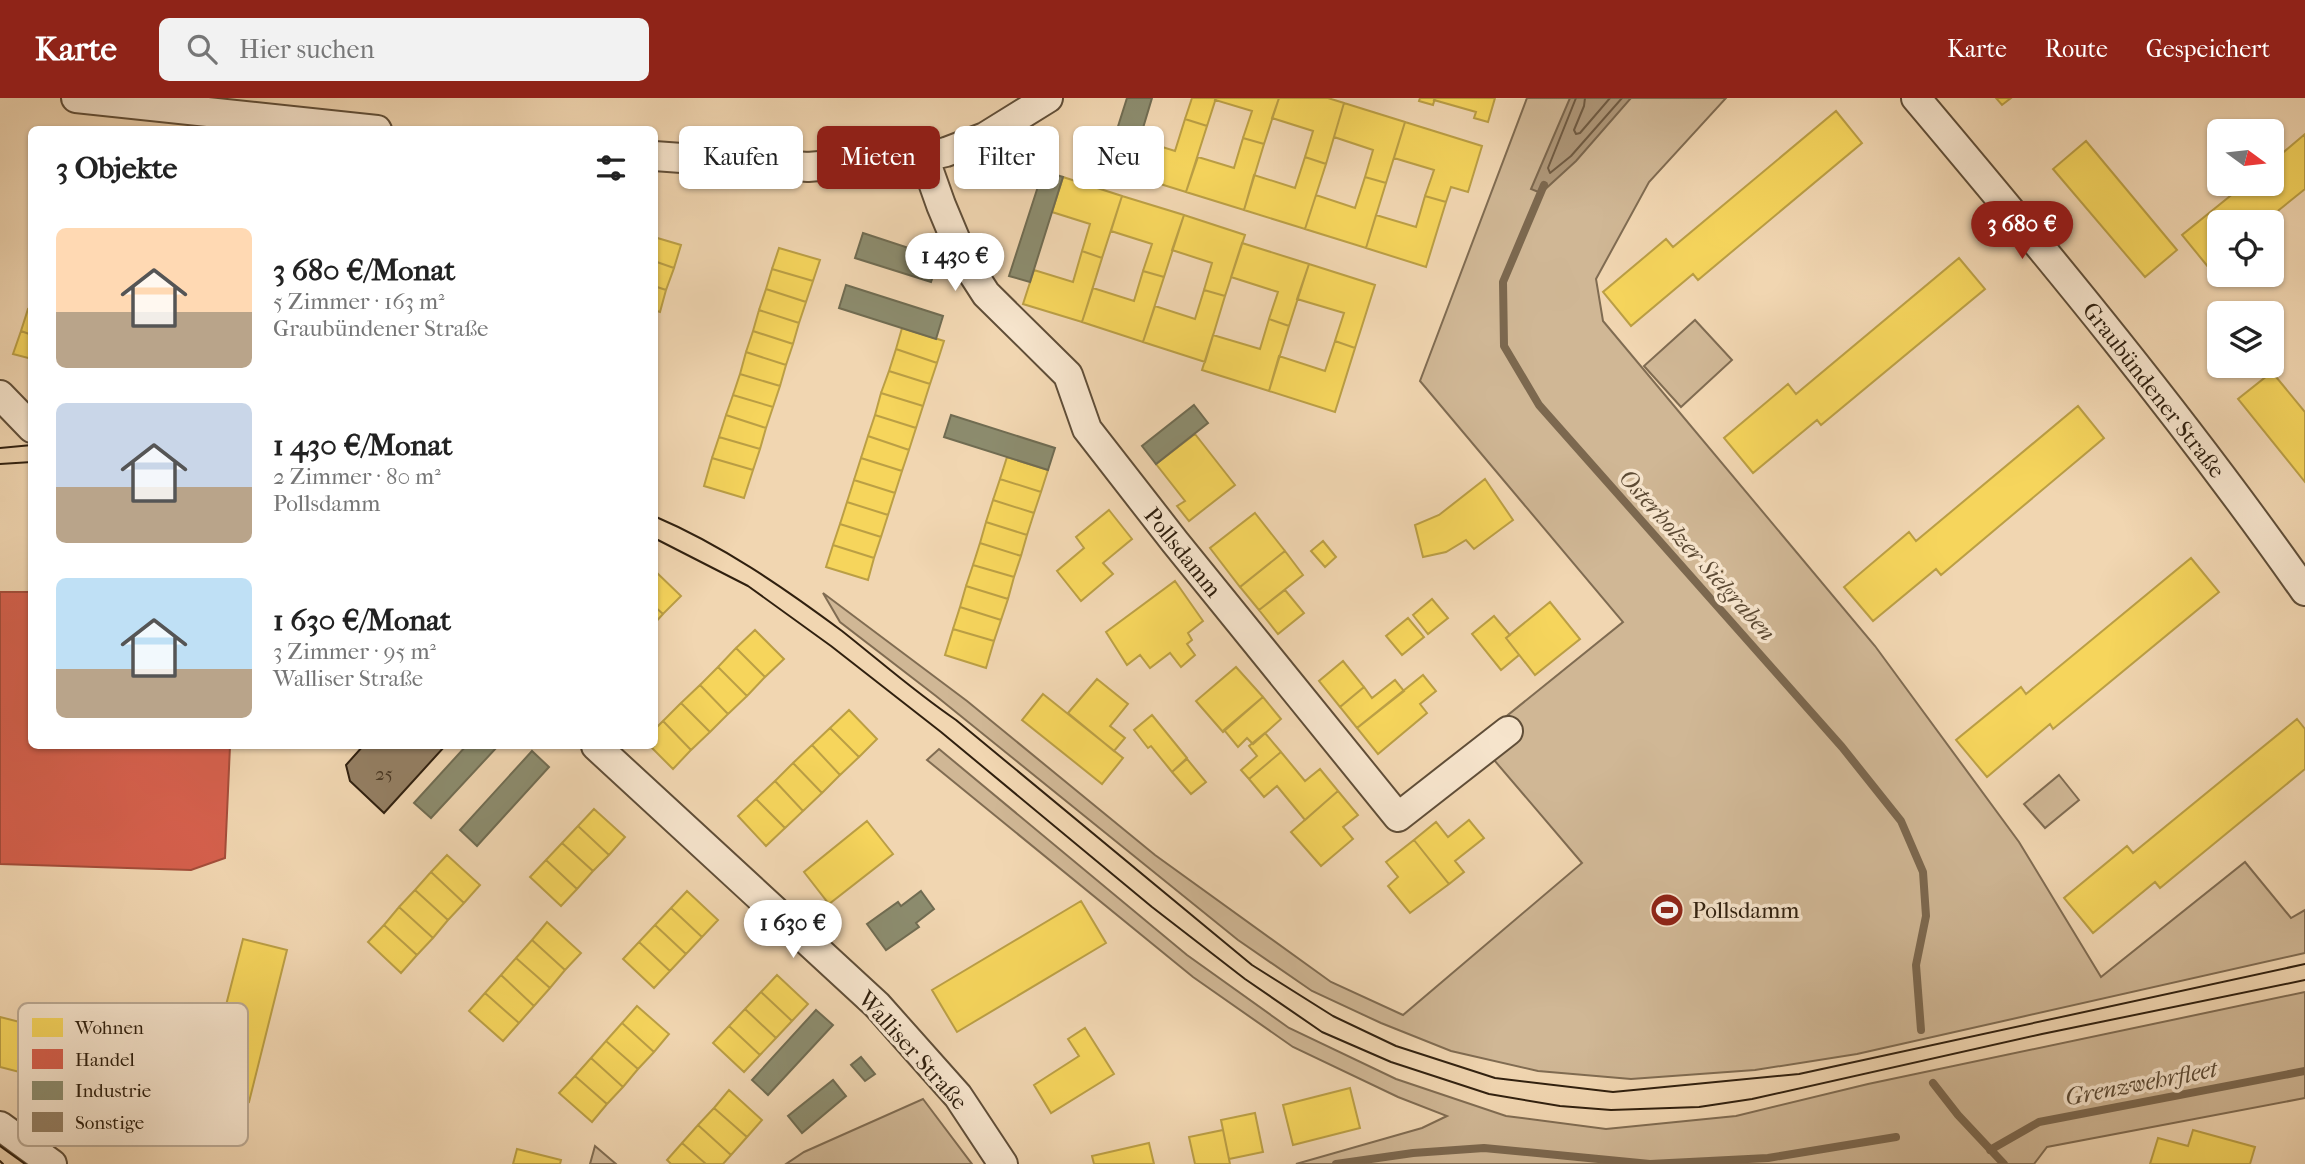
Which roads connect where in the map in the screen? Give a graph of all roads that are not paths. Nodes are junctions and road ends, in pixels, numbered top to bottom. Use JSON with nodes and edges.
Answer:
{"nodes":[{"id":1,"x":75,"y":98,"type":"edge"},
{"id":2,"x":1048,"y":98,"type":"edge"},
{"id":3,"x":1916,"y":98,"type":"edge"},
{"id":4,"x":339,"y":126,"type":"edge"},
{"id":5,"x":940,"y":153,"type":"edge"},
{"id":6,"x":658,"y":156,"type":"edge"},
{"id":7,"x":817,"y":166,"type":"edge"},
{"id":8,"x":935,"y":189,"type":"edge"},
{"id":9,"x":0,"y":395,"type":"edge"},
{"id":10,"x":28,"y":424,"type":"edge"},
{"id":11,"x":2305,"y":591,"type":"edge"},
{"id":12,"x":1507,"y":732,"type":"dead end"},
{"id":13,"x":599,"y":749,"type":"edge"},
{"id":14,"x":0,"y":1126,"type":"edge"},
{"id":15,"x":18,"y":1139,"type":"edge"},
{"id":16,"x":27,"y":1146,"type":"edge"},
{"id":17,"x":52,"y":1164,"type":"edge"},
{"id":18,"x":1003,"y":1164,"type":"edge"}],
"edges":[{"from":1,"to":4,"type":"street"},
{"from":2,"to":5,"type":"street"},
{"from":3,"to":11,"type":"street","name":"Graubündener Straße"},
{"from":6,"to":7,"type":"street"},
{"from":8,"to":12,"type":"street","name":"Pollsdamm"},
{"from":9,"to":10,"type":"street"},
{"from":13,"to":18,"type":"street","name":"Walliser Straße"},
{"from":14,"to":15,"type":"street"},
{"from":16,"to":17,"type":"street"}]}
